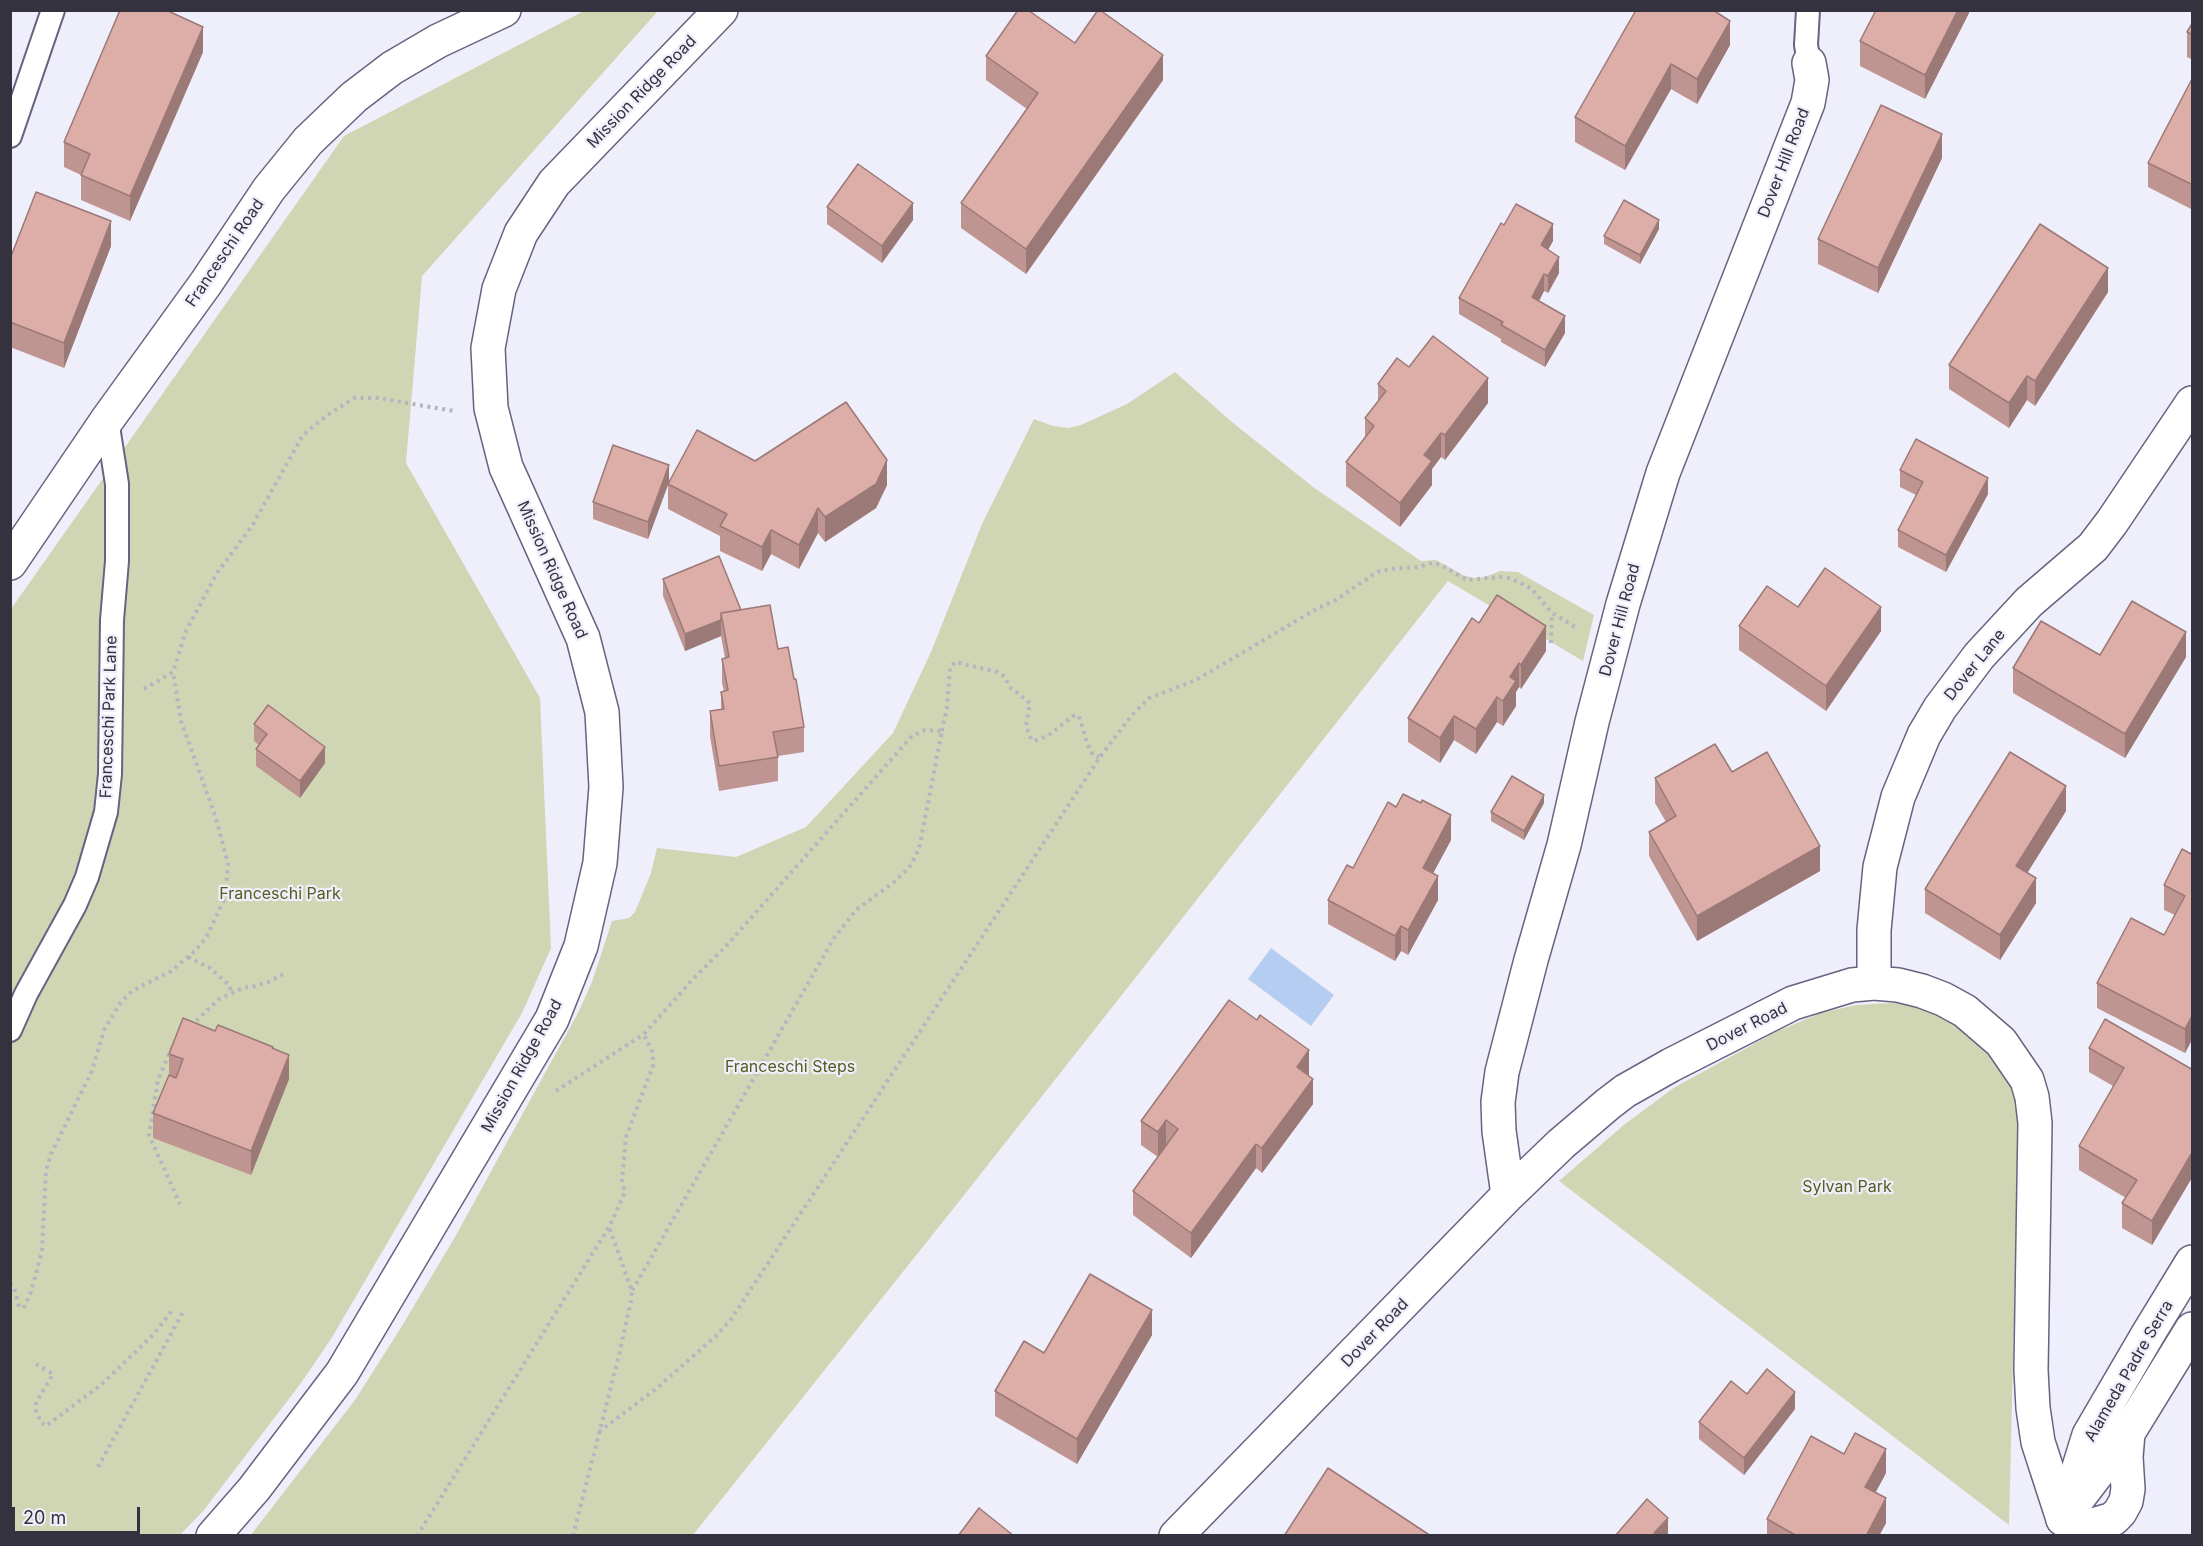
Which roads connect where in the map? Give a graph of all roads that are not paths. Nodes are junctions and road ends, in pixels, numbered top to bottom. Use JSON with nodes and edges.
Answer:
{"nodes":[{"id":1,"x":53,"y":10,"type":"edge"},
{"id":2,"x":504,"y":10,"type":"edge"},
{"id":3,"x":721,"y":10,"type":"edge"},
{"id":4,"x":1808,"y":10,"type":"edge"},
{"id":5,"x":1809,"y":63,"type":"joint"},
{"id":6,"x":10,"y":136,"type":"edge"},
{"id":7,"x":2193,"y":403,"type":"edge"},
{"id":8,"x":107,"y":420,"type":"junction"},
{"id":9,"x":10,"y":564,"type":"edge"},
{"id":10,"x":1874,"y":983,"type":"junction"},
{"id":11,"x":10,"y":1030,"type":"edge"},
{"id":12,"x":1508,"y":1195,"type":"junction"},
{"id":13,"x":2193,"y":1262,"type":"edge"},
{"id":14,"x":2193,"y":1329,"type":"edge"},
{"id":15,"x":2058,"y":1527,"type":"edge"},
{"id":16,"x":213,"y":1536,"type":"edge"},
{"id":17,"x":1176,"y":1536,"type":"edge"}],
"edges":[{"from":1,"to":6,"type":"lane"},
{"from":2,"to":8,"type":"street","name":"Franceschi Road"},
{"from":3,"to":16,"type":"street","name":"Mission Ridge Road"},
{"from":4,"to":5,"type":"lane"},
{"from":5,"to":12,"type":"street","name":"Dover Hill Road"},
{"from":7,"to":10,"type":"street","name":"Dover Lane"},
{"from":8,"to":9,"type":"street","name":"Franceschi Road"},
{"from":8,"to":11,"type":"lane","name":"Franceschi Park Lane"},
{"from":10,"to":12,"type":"street","name":"Dover Road"},
{"from":10,"to":15,"type":"street","name":"Dover Road"},
{"from":12,"to":17,"type":"street","name":"Dover Road"},
{"from":13,"to":15,"type":"street","name":"Alameda Padre Serra"},
{"from":14,"to":15,"type":"street","name":"Alameda Padre Serra"}]}
